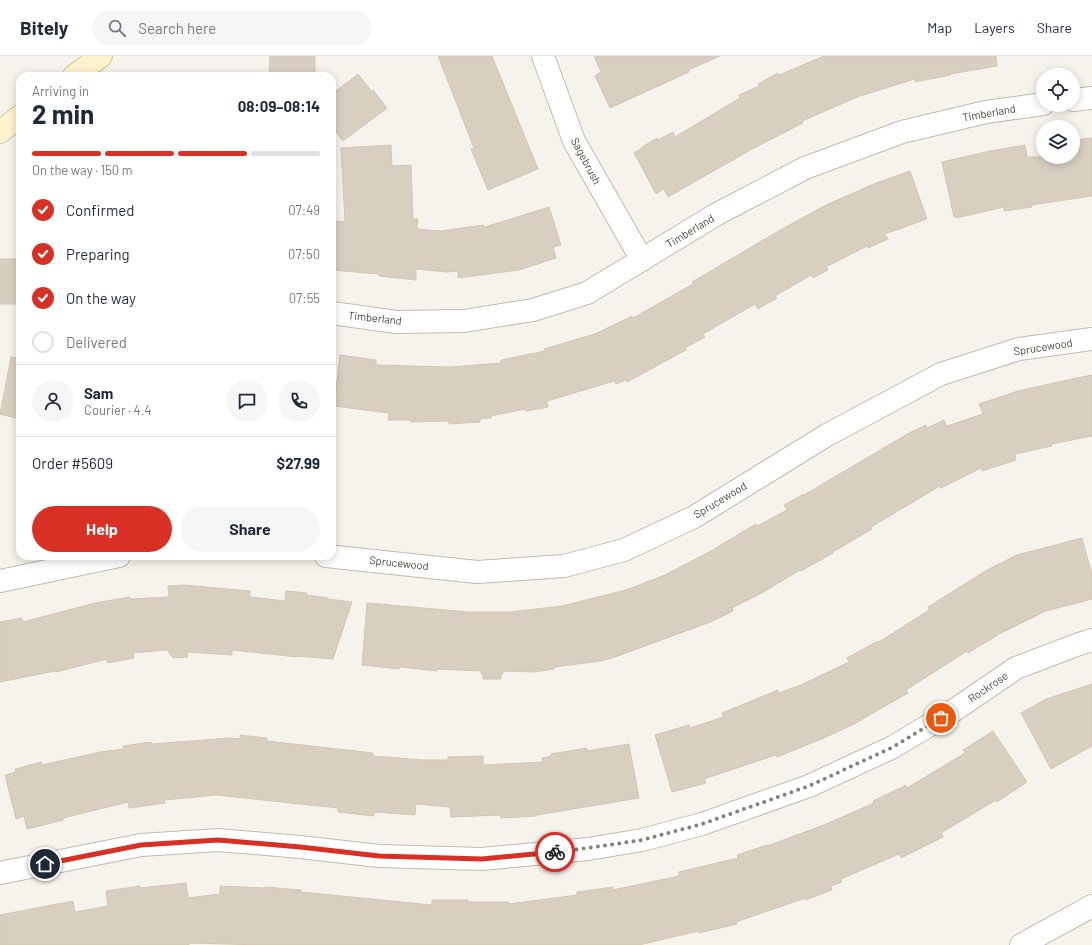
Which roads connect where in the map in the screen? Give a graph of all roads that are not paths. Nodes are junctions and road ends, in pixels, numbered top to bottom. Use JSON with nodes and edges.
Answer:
{"nodes":[{"id":1,"x":102,"y":56,"type":"edge"},
{"id":2,"x":543,"y":56,"type":"edge"},
{"id":3,"x":80,"y":72,"type":"edge"},
{"id":4,"x":1092,"y":98,"type":"edge"},
{"id":5,"x":1080,"y":99,"type":"edge"},
{"id":6,"x":1036,"y":105,"type":"edge"},
{"id":7,"x":16,"y":119,"type":"edge"},
{"id":8,"x":0,"y":132,"type":"edge"},
{"id":9,"x":642,"y":260,"type":"junction"},
{"id":10,"x":336,"y":314,"type":"edge"},
{"id":11,"x":1092,"y":340,"type":"edge"},
{"id":12,"x":336,"y":557,"type":"edge"},
{"id":13,"x":100,"y":560,"type":"edge"},
{"id":14,"x":0,"y":581,"type":"edge"},
{"id":15,"x":1092,"y":640,"type":"edge"},
{"id":16,"x":0,"y":874,"type":"edge"},
{"id":17,"x":1092,"y":906,"type":"edge"},
{"id":18,"x":1021,"y":945,"type":"edge"}],
"edges":[{"from":1,"to":3,"type":"street"},
{"from":2,"to":9,"type":"street","name":"Sagebrush"},
{"from":4,"to":5,"type":"street"},
{"from":6,"to":9,"type":"street","name":"Timberland"},
{"from":7,"to":8,"type":"street"},
{"from":9,"to":10,"type":"street","name":"Timberland"},
{"from":11,"to":12,"type":"street","name":"Sprucewood"},
{"from":13,"to":14,"type":"street"},
{"from":15,"to":16,"type":"street","name":"Rockrose"},
{"from":17,"to":18,"type":"street"}]}
